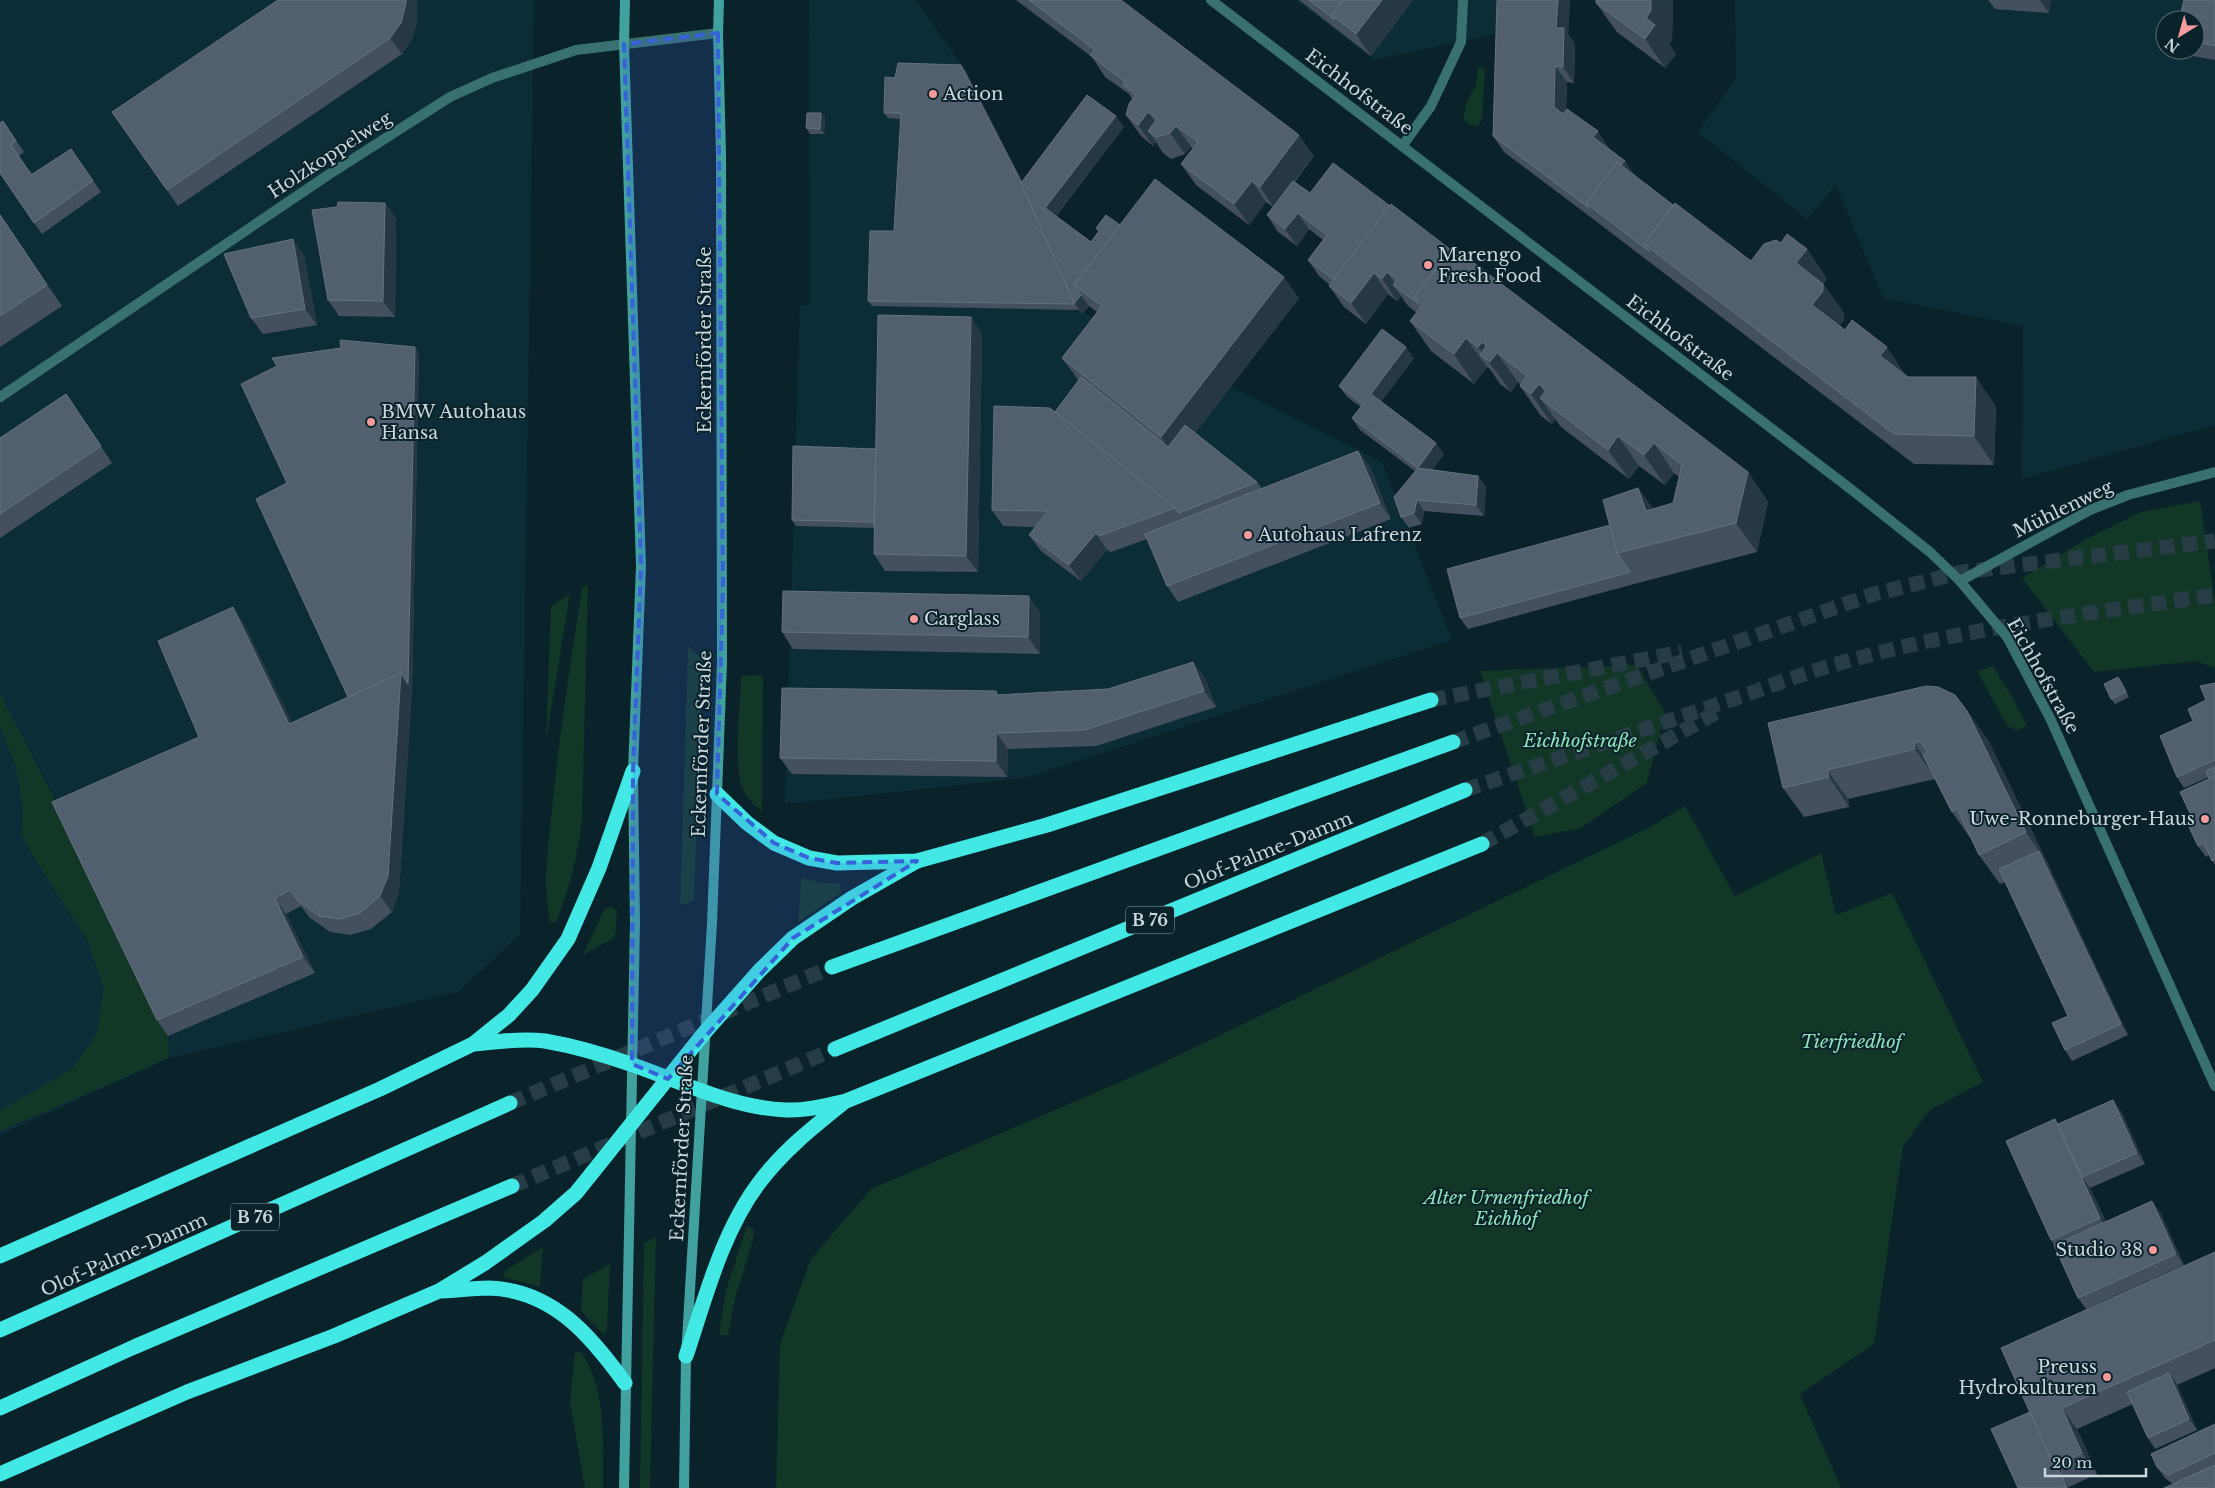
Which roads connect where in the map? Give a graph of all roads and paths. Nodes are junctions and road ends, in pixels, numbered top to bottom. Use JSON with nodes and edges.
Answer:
{"nodes":[{"id":1,"x":625,"y":0,"type":"edge"},
{"id":2,"x":719,"y":0,"type":"edge"},
{"id":3,"x":1211,"y":0,"type":"edge"},
{"id":4,"x":1463,"y":0,"type":"edge"},
{"id":5,"x":718,"y":32,"type":"junction"},
{"id":6,"x":624,"y":44,"type":"junction"},
{"id":7,"x":1403,"y":145,"type":"junction"},
{"id":8,"x":0,"y":397,"type":"edge"},
{"id":9,"x":2215,"y":472,"type":"edge"},
{"id":10,"x":1960,"y":581,"type":"junction"},
{"id":11,"x":1431,"y":700,"type":"tunnel mouth"},
{"id":12,"x":1453,"y":742,"type":"tunnel mouth"},
{"id":13,"x":633,"y":771,"type":"junction"},
{"id":14,"x":1465,"y":790,"type":"tunnel mouth"},
{"id":15,"x":717,"y":794,"type":"junction"},
{"id":16,"x":1482,"y":844,"type":"tunnel mouth"},
{"id":17,"x":916,"y":861,"type":"junction"},
{"id":18,"x":832,"y":968,"type":"tunnel mouth"},
{"id":19,"x":705,"y":1032,"type":"junction"},
{"id":20,"x":473,"y":1044,"type":"junction"},
{"id":21,"x":835,"y":1049,"type":"tunnel mouth"},
{"id":22,"x":632,"y":1064,"type":"junction"},
{"id":23,"x":668,"y":1078,"type":"junction"},
{"id":24,"x":2215,"y":1086,"type":"edge"},
{"id":25,"x":700,"y":1091,"type":"junction"},
{"id":26,"x":846,"y":1101,"type":"junction"},
{"id":27,"x":510,"y":1103,"type":"tunnel mouth"},
{"id":28,"x":632,"y":1125,"type":"junction"},
{"id":29,"x":512,"y":1186,"type":"tunnel mouth"},
{"id":30,"x":0,"y":1256,"type":"edge"},
{"id":31,"x":440,"y":1291,"type":"junction"},
{"id":32,"x":0,"y":1330,"type":"edge"},
{"id":33,"x":686,"y":1356,"type":"junction"},
{"id":34,"x":625,"y":1383,"type":"junction"},
{"id":35,"x":0,"y":1408,"type":"edge"},
{"id":36,"x":0,"y":1474,"type":"edge"},
{"id":37,"x":624,"y":1488,"type":"edge"},
{"id":38,"x":684,"y":1488,"type":"edge"}],
"edges":[{"from":1,"to":6,"type":"main road"},
{"from":2,"to":5,"type":"main road","name":"Eckernförder Straße"},
{"from":3,"to":7,"type":"street","name":"Eichhofstraße"},
{"from":4,"to":7,"type":"street"},
{"from":5,"to":6,"type":"street","name":"Holzkoppelweg"},
{"from":5,"to":15,"type":"main road","name":"Eckernförder Straße"},
{"from":6,"to":8,"type":"street","name":"Holzkoppelweg"},
{"from":6,"to":13,"type":"main road"},
{"from":7,"to":10,"type":"street","name":"Eichhofstraße"},
{"from":9,"to":10,"type":"street","name":"Mühlenweg"},
{"from":10,"to":24,"type":"street","name":"Eichhofstraße"},
{"from":11,"to":17,"type":"highway"},
{"from":12,"to":18,"type":"highway","name":"Olof-Palme-Damm"},
{"from":13,"to":20,"type":"highway"},
{"from":13,"to":22,"type":"main road"},
{"from":14,"to":21,"type":"highway","name":"Olof-Palme-Damm","number":"B 76"},
{"from":15,"to":17,"type":"highway"},
{"from":15,"to":19,"type":"main road","name":"Eckernförder Straße"},
{"from":16,"to":26,"type":"highway"},
{"from":17,"to":19,"type":"highway"},
{"from":19,"to":23,"type":"highway"},
{"from":19,"to":25,"type":"main road","name":"Eckernförder Straße"},
{"from":20,"to":22,"type":"highway"},
{"from":20,"to":30,"type":"highway"},
{"from":22,"to":23,"type":"highway"},
{"from":22,"to":28,"type":"main road"},
{"from":23,"to":25,"type":"highway"},
{"from":23,"to":28,"type":"highway"},
{"from":25,"to":26,"type":"highway"},
{"from":25,"to":33,"type":"main road","name":"Eckernförder Straße"},
{"from":26,"to":33,"type":"highway"},
{"from":27,"to":32,"type":"highway","name":"Olof-Palme-Damm","number":"B 76"},
{"from":28,"to":31,"type":"highway"},
{"from":28,"to":34,"type":"main road"},
{"from":29,"to":35,"type":"highway"},
{"from":31,"to":34,"type":"highway"},
{"from":31,"to":36,"type":"highway"},
{"from":33,"to":38,"type":"main road","name":"Eckernförder Straße"},
{"from":34,"to":37,"type":"main road"}]}
